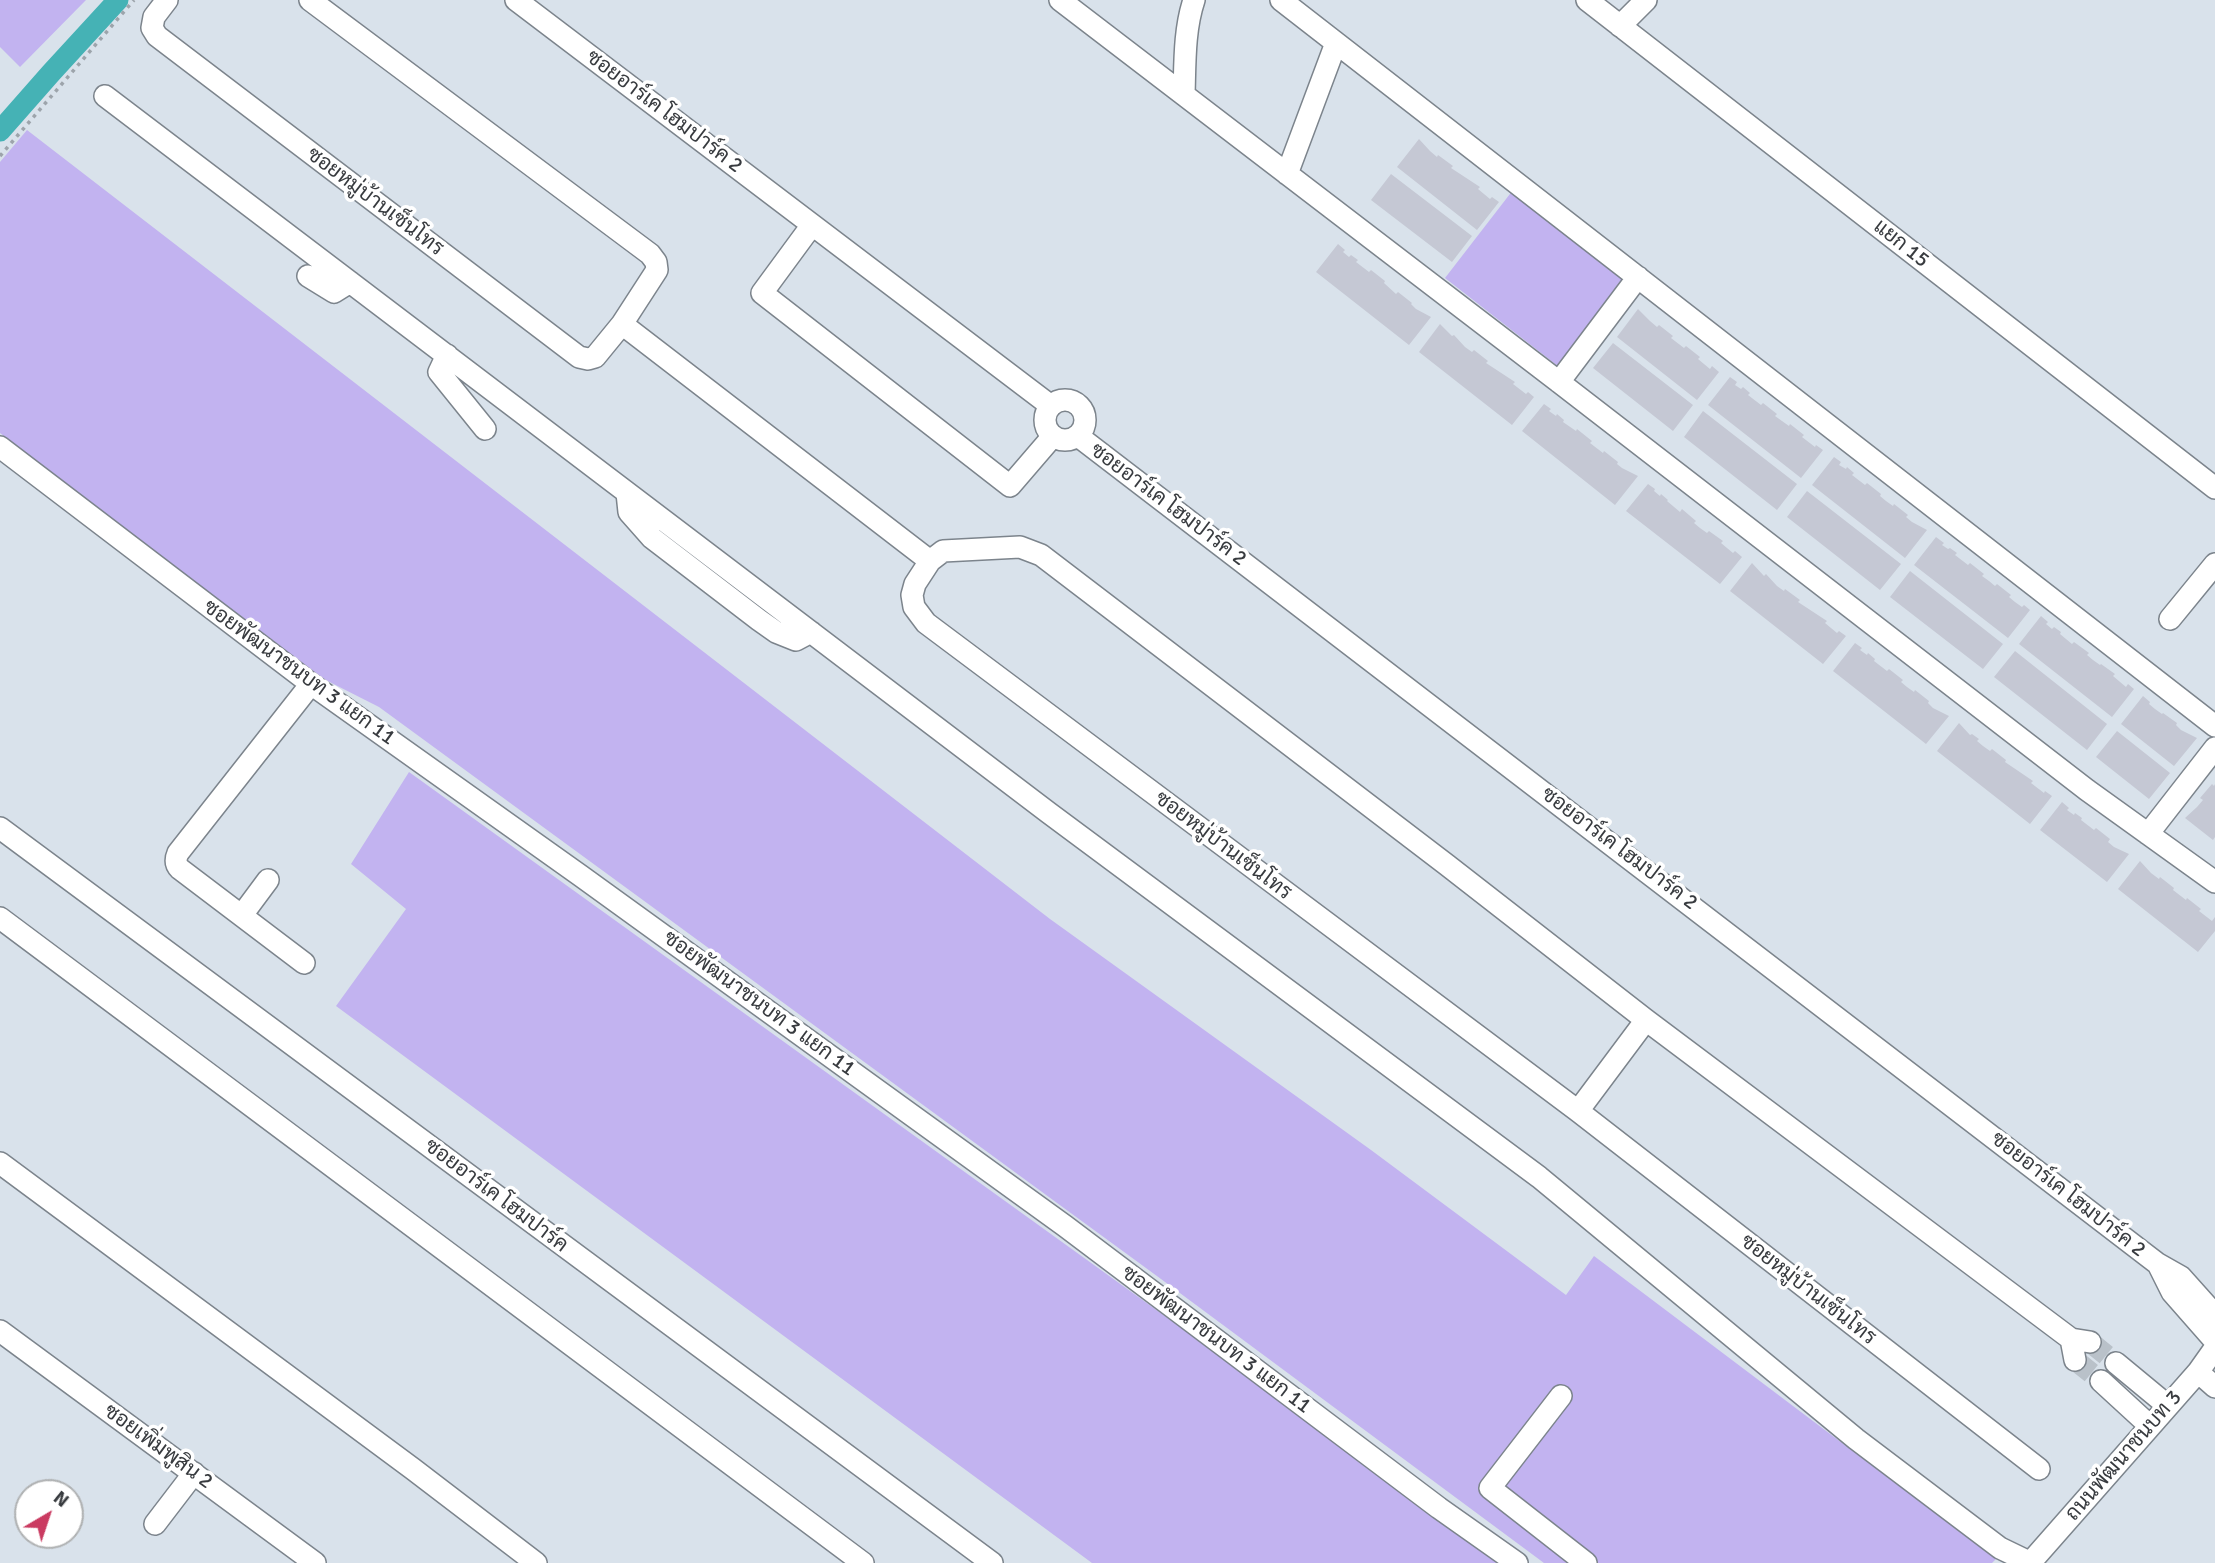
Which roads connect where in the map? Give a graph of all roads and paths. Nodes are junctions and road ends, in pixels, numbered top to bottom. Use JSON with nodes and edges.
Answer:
{"nodes":[{"id":1,"x":134,"y":0,"type":"edge"},
{"id":2,"x":167,"y":0,"type":"edge"},
{"id":3,"x":310,"y":0,"type":"edge"},
{"id":4,"x":516,"y":0,"type":"edge"},
{"id":5,"x":1060,"y":0,"type":"edge"},
{"id":6,"x":1194,"y":0,"type":"edge"},
{"id":7,"x":1281,"y":0,"type":"edge"},
{"id":8,"x":1587,"y":0,"type":"edge"},
{"id":9,"x":1646,"y":0,"type":"edge"},
{"id":10,"x":1620,"y":26,"type":"junction"},
{"id":11,"x":1336,"y":43,"type":"junction"},
{"id":12,"x":1184,"y":95,"type":"junction"},
{"id":13,"x":105,"y":96,"type":"dead end"},
{"id":14,"x":0,"y":156,"type":"edge"},
{"id":15,"x":1287,"y":174,"type":"junction"},
{"id":16,"x":813,"y":225,"type":"junction"},
{"id":17,"x":308,"y":276,"type":"dead end"},
{"id":18,"x":1638,"y":277,"type":"junction"},
{"id":19,"x":350,"y":282,"type":"junction"},
{"id":20,"x":622,"y":324,"type":"junction"},
{"id":21,"x":447,"y":355,"type":"junction"},
{"id":22,"x":1559,"y":382,"type":"junction"},
{"id":23,"x":1051,"y":406,"type":"junction"},
{"id":24,"x":485,"y":429,"type":"dead end"},
{"id":25,"x":1053,"y":436,"type":"junction"},
{"id":26,"x":1078,"y":436,"type":"junction"},
{"id":27,"x":0,"y":447,"type":"edge"},
{"id":28,"x":2215,"y":488,"type":"edge"},
{"id":29,"x":930,"y":561,"type":"junction"},
{"id":30,"x":2215,"y":564,"type":"edge"},
{"id":31,"x":2170,"y":619,"type":"dead end"},
{"id":32,"x":311,"y":684,"type":"junction"},
{"id":33,"x":2215,"y":726,"type":"edge"},
{"id":34,"x":2215,"y":748,"type":"edge"},
{"id":35,"x":0,"y":828,"type":"edge"},
{"id":36,"x":2148,"y":834,"type":"junction"},
{"id":37,"x":268,"y":880,"type":"dead end"},
{"id":38,"x":2215,"y":882,"type":"edge"},
{"id":39,"x":242,"y":915,"type":"junction"},
{"id":40,"x":2,"y":924,"type":"edge"},
{"id":41,"x":304,"y":963,"type":"dead end"},
{"id":42,"x":1646,"y":1020,"type":"junction"},
{"id":43,"x":1578,"y":1111,"type":"junction"},
{"id":44,"x":0,"y":1163,"type":"edge"},
{"id":45,"x":2158,"y":1264,"type":"junction"},
{"id":46,"x":2215,"y":1315,"type":"edge"},
{"id":47,"x":0,"y":1331,"type":"edge"},
{"id":48,"x":2215,"y":1341,"type":"edge"},
{"id":49,"x":2079,"y":1347,"type":"tunnel mouth"},
{"id":50,"x":2215,"y":1348,"type":"edge"},
{"id":51,"x":2116,"y":1363,"type":"tunnel mouth"},
{"id":52,"x":2198,"y":1372,"type":"junction"},
{"id":53,"x":2101,"y":1381,"type":"tunnel mouth"},
{"id":54,"x":2215,"y":1387,"type":"edge"},
{"id":55,"x":1561,"y":1396,"type":"dead end"},
{"id":56,"x":2168,"y":1406,"type":"junction"},
{"id":57,"x":2150,"y":1426,"type":"junction"},
{"id":58,"x":2039,"y":1469,"type":"dead end"},
{"id":59,"x":194,"y":1473,"type":"junction"},
{"id":60,"x":155,"y":1524,"type":"dead end"},
{"id":61,"x":315,"y":1563,"type":"edge"},
{"id":62,"x":536,"y":1563,"type":"edge"},
{"id":63,"x":863,"y":1563,"type":"edge"},
{"id":64,"x":992,"y":1563,"type":"edge"},
{"id":65,"x":1517,"y":1563,"type":"edge"},
{"id":66,"x":1586,"y":1563,"type":"edge"},
{"id":67,"x":2031,"y":1563,"type":"edge"}],
"edges":[{"from":1,"to":14,"type":"path"},
{"from":2,"to":20,"type":"street","name":"ซอยหมู่บ้านเซ็นโทร"},
{"from":3,"to":20,"type":"street","name":"ซอยหมู่บ้านเซ็นโทร"},
{"from":4,"to":16,"type":"street","name":"ซอยอาร์เค โฮมปาร์ค 2"},
{"from":5,"to":12,"type":"street"},
{"from":6,"to":12,"type":"street"},
{"from":7,"to":11,"type":"street"},
{"from":8,"to":10,"type":"street","name":"แยก 15"},
{"from":9,"to":10,"type":"street"},
{"from":10,"to":28,"type":"street","name":"แยก 15"},
{"from":11,"to":15,"type":"street"},
{"from":11,"to":18,"type":"street"},
{"from":12,"to":15,"type":"street"},
{"from":13,"to":19,"type":"street"},
{"from":15,"to":22,"type":"street"},
{"from":16,"to":23,"type":"street","name":"ซอยอาร์เค โฮมปาร์ค 2"},
{"from":16,"to":25,"type":"street"},
{"from":17,"to":19,"type":"street"},
{"from":18,"to":22,"type":"street"},
{"from":18,"to":33,"type":"street"},
{"from":19,"to":21,"type":"street"},
{"from":20,"to":29,"type":"street"},
{"from":21,"to":24,"type":"street"},
{"from":21,"to":67,"type":"street"},
{"from":22,"to":36,"type":"street"},
{"from":23,"to":25,"type":"street"},
{"from":23,"to":26,"type":"street","name":"ซอยอาร์เค โฮมปาร์ค 2"},
{"from":25,"to":26,"type":"street","name":"ซอยอาร์เค โฮมปาร์ค 2"},
{"from":26,"to":45,"type":"street","name":"ซอยอาร์เค โฮมปาร์ค 2"},
{"from":27,"to":32,"type":"street","name":"ซอยพัฒนาชนบท 3 แยก 11"},
{"from":29,"to":42,"type":"street"},
{"from":29,"to":43,"type":"street","name":"ซอยหมู่บ้านเซ็นโทร"},
{"from":30,"to":31,"type":"street"},
{"from":32,"to":39,"type":"street"},
{"from":32,"to":65,"type":"street","name":"ซอยพัฒนาชนบท 3 แยก 11"},
{"from":34,"to":36,"type":"street"},
{"from":35,"to":64,"type":"street","name":"ซอยอาร์เค โฮมปาร์ค"},
{"from":36,"to":38,"type":"street"},
{"from":37,"to":39,"type":"street"},
{"from":39,"to":41,"type":"street"},
{"from":40,"to":63,"type":"street"},
{"from":42,"to":43,"type":"street"},
{"from":42,"to":49,"type":"street"},
{"from":43,"to":58,"type":"street","name":"ซอยหมู่บ้านเซ็นโทร"},
{"from":44,"to":62,"type":"street"},
{"from":45,"to":46,"type":"street","name":"ซอยอาร์เค โฮมปาร์ค 2"},
{"from":45,"to":48,"type":"street","name":"ซอยอาร์เค โฮมปาร์ค 2"},
{"from":47,"to":59,"type":"street","name":"ซอยเพิ่มพูสิน 2"},
{"from":50,"to":52,"type":"street","name":"ถนนพัฒนาชนบท 3"},
{"from":51,"to":56,"type":"street"},
{"from":52,"to":54,"type":"street"},
{"from":52,"to":56,"type":"street","name":"ถนนพัฒนาชนบท 3"},
{"from":53,"to":57,"type":"street"},
{"from":55,"to":66,"type":"street"},
{"from":56,"to":57,"type":"street","name":"ถนนพัฒนาชนบท 3"},
{"from":57,"to":67,"type":"street","name":"ถนนพัฒนาชนบท 3"},
{"from":59,"to":60,"type":"street"},
{"from":59,"to":61,"type":"street","name":"ซอยเพิ่มพูสิน 2"}]}
